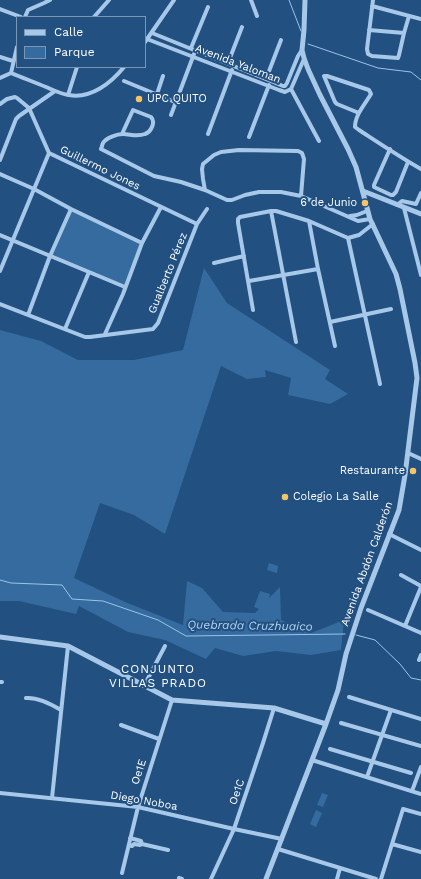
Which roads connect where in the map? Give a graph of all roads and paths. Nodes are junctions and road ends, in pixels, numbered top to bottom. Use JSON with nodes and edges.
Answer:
{"nodes":[{"id":1,"x":50,"y":0,"type":"edge"},
{"id":2,"x":109,"y":0,"type":"edge"},
{"id":3,"x":174,"y":0,"type":"edge"},
{"id":4,"x":251,"y":0,"type":"edge"},
{"id":5,"x":305,"y":0,"type":"edge"},
{"id":6,"x":373,"y":0,"type":"edge"},
{"id":7,"x":372,"y":6,"type":"junction"},
{"id":8,"x":208,"y":7,"type":"dead end"},
{"id":9,"x":0,"y":9,"type":"edge"},
{"id":10,"x":18,"y":16,"type":"edge"},
{"id":11,"x":25,"y":16,"type":"edge"},
{"id":12,"x":95,"y":16,"type":"edge"},
{"id":13,"x":257,"y":16,"type":"dead end"},
{"id":14,"x":408,"y":16,"type":"junction"},
{"id":15,"x":421,"y":19,"type":"edge"},
{"id":16,"x":242,"y":26,"type":"dead end"},
{"id":17,"x":369,"y":30,"type":"junction"},
{"id":18,"x":152,"y":33,"type":"junction"},
{"id":19,"x":404,"y":33,"type":"junction"},
{"id":20,"x":146,"y":40,"type":"edge"},
{"id":21,"x":281,"y":40,"type":"dead end"},
{"id":22,"x":193,"y":49,"type":"junction"},
{"id":23,"x":302,"y":50,"type":"junction"},
{"id":24,"x":16,"y":52,"type":"edge"},
{"id":25,"x":193,"y":56,"type":"junction"},
{"id":26,"x":0,"y":57,"type":"edge"},
{"id":27,"x":304,"y":59,"type":"junction"},
{"id":28,"x":14,"y":61,"type":"junction"},
{"id":29,"x":228,"y":63,"type":"junction"},
{"id":30,"x":234,"y":66,"type":"junction"},
{"id":31,"x":77,"y":68,"type":"edge"},
{"id":32,"x":123,"y":68,"type":"edge"},
{"id":33,"x":231,"y":72,"type":"junction"},
{"id":34,"x":11,"y":73,"type":"junction"},
{"id":35,"x":163,"y":76,"type":"dead end"},
{"id":36,"x":0,"y":78,"type":"edge"},
{"id":37,"x":266,"y":79,"type":"junction"},
{"id":38,"x":271,"y":80,"type":"junction"},
{"id":39,"x":124,"y":81,"type":"dead end"},
{"id":40,"x":268,"y":86,"type":"junction"},
{"id":41,"x":291,"y":89,"type":"junction"},
{"id":42,"x":55,"y":91,"type":"junction"},
{"id":43,"x":156,"y":94,"type":"junction"},
{"id":44,"x":68,"y":95,"type":"junction"},
{"id":45,"x":175,"y":102,"type":"junction"},
{"id":46,"x":0,"y":104,"type":"edge"},
{"id":47,"x":29,"y":108,"type":"junction"},
{"id":48,"x":359,"y":113,"type":"junction"},
{"id":49,"x":171,"y":115,"type":"dead end"},
{"id":50,"x":122,"y":134,"type":"junction"},
{"id":51,"x":208,"y":134,"type":"dead end"},
{"id":52,"x":250,"y":137,"type":"dead end"},
{"id":53,"x":318,"y":141,"type":"dead end"},
{"id":54,"x":390,"y":149,"type":"junction"},
{"id":55,"x":49,"y":153,"type":"junction"},
{"id":56,"x":0,"y":160,"type":"edge"},
{"id":57,"x":408,"y":162,"type":"junction"},
{"id":58,"x":421,"y":169,"type":"edge"},
{"id":59,"x":0,"y":174,"type":"edge"},
{"id":60,"x":34,"y":189,"type":"junction"},
{"id":61,"x":205,"y":190,"type":"junction"},
{"id":62,"x":363,"y":191,"type":"junction"},
{"id":63,"x":421,"y":193,"type":"edge"},
{"id":64,"x":301,"y":196,"type":"junction"},
{"id":65,"x":397,"y":205,"type":"junction"},
{"id":66,"x":160,"y":207,"type":"junction"},
{"id":67,"x":404,"y":208,"type":"junction"},
{"id":68,"x":71,"y":209,"type":"junction"},
{"id":69,"x":207,"y":209,"type":"dead end"},
{"id":70,"x":271,"y":210,"type":"junction"},
{"id":71,"x":367,"y":211,"type":"junction"},
{"id":72,"x":421,"y":214,"type":"edge"},
{"id":73,"x":350,"y":216,"type":"junction"},
{"id":74,"x":309,"y":221,"type":"junction"},
{"id":75,"x":371,"y":221,"type":"junction"},
{"id":76,"x":197,"y":224,"type":"junction"},
{"id":77,"x":0,"y":234,"type":"edge"},
{"id":78,"x":348,"y":238,"type":"junction"},
{"id":79,"x":12,"y":240,"type":"junction"},
{"id":80,"x":142,"y":243,"type":"junction"},
{"id":81,"x":50,"y":256,"type":"junction"},
{"id":82,"x":244,"y":256,"type":"junction"},
{"id":83,"x":214,"y":263,"type":"dead end"},
{"id":84,"x":318,"y":269,"type":"junction"},
{"id":85,"x":0,"y":271,"type":"edge"},
{"id":86,"x":88,"y":272,"type":"junction"},
{"id":87,"x":421,"y":274,"type":"edge"},
{"id":88,"x":284,"y":275,"type":"junction"},
{"id":89,"x":249,"y":281,"type":"junction"},
{"id":90,"x":126,"y":287,"type":"junction"},
{"id":91,"x":0,"y":304,"type":"edge"},
{"id":92,"x":391,"y":309,"type":"dead end"},
{"id":93,"x":253,"y":310,"type":"dead end"},
{"id":94,"x":365,"y":314,"type":"junction"},
{"id":95,"x":28,"y":315,"type":"junction"},
{"id":96,"x":330,"y":322,"type":"junction"},
{"id":97,"x":65,"y":329,"type":"junction"},
{"id":98,"x":105,"y":334,"type":"junction"},
{"id":99,"x":296,"y":342,"type":"dead end"},
{"id":100,"x":335,"y":346,"type":"dead end"},
{"id":101,"x":380,"y":384,"type":"dead end"},
{"id":102,"x":408,"y":453,"type":"junction"},
{"id":103,"x":421,"y":459,"type":"edge"},
{"id":104,"x":389,"y":534,"type":"junction"},
{"id":105,"x":421,"y":550,"type":"edge"},
{"id":106,"x":401,"y":575,"type":"dead end"},
{"id":107,"x":421,"y":586,"type":"edge"},
{"id":108,"x":368,"y":610,"type":"dead end"},
{"id":109,"x":405,"y":626,"type":"junction"},
{"id":110,"x":421,"y":633,"type":"edge"},
{"id":111,"x":0,"y":637,"type":"edge"},
{"id":112,"x":68,"y":646,"type":"junction"},
{"id":113,"x":165,"y":646,"type":"dead end"},
{"id":114,"x":144,"y":686,"type":"junction"},
{"id":115,"x":349,"y":697,"type":"dead end"},
{"id":116,"x":26,"y":698,"type":"dead end"},
{"id":117,"x":172,"y":700,"type":"junction"},
{"id":118,"x":274,"y":708,"type":"junction"},
{"id":119,"x":61,"y":710,"type":"junction"},
{"id":120,"x":391,"y":710,"type":"junction"},
{"id":121,"x":421,"y":719,"type":"edge"},
{"id":122,"x":341,"y":723,"type":"dead end"},
{"id":123,"x":326,"y":724,"type":"junction"},
{"id":124,"x":121,"y":725,"type":"dead end"},
{"id":125,"x":382,"y":735,"type":"junction"},
{"id":126,"x":159,"y":739,"type":"junction"},
{"id":127,"x":421,"y":746,"type":"edge"},
{"id":128,"x":330,"y":749,"type":"dead end"},
{"id":129,"x":312,"y":760,"type":"junction"},
{"id":130,"x":373,"y":761,"type":"junction"},
{"id":131,"x":421,"y":767,"type":"edge"},
{"id":132,"x":411,"y":773,"type":"dead end"},
{"id":133,"x":367,"y":777,"type":"junction"},
{"id":134,"x":412,"y":791,"type":"junction"},
{"id":135,"x":0,"y":793,"type":"edge"},
{"id":136,"x":421,"y":794,"type":"edge"},
{"id":137,"x":52,"y":798,"type":"junction"},
{"id":138,"x":138,"y":807,"type":"junction"},
{"id":139,"x":421,"y":814,"type":"edge"},
{"id":140,"x":234,"y":830,"type":"junction"},
{"id":141,"x":130,"y":838,"type":"junction"},
{"id":142,"x":282,"y":839,"type":"junction"},
{"id":143,"x":142,"y":844,"type":"junction"},
{"id":144,"x":392,"y":844,"type":"junction"},
{"id":145,"x":128,"y":845,"type":"junction"},
{"id":146,"x":278,"y":848,"type":"junction"},
{"id":147,"x":168,"y":850,"type":"dead end"},
{"id":148,"x":421,"y":852,"type":"edge"},
{"id":149,"x":340,"y":868,"type":"junction"},
{"id":150,"x":122,"y":873,"type":"dead end"},
{"id":151,"x":211,"y":879,"type":"edge"},
{"id":152,"x":266,"y":879,"type":"edge"},
{"id":153,"x":337,"y":879,"type":"edge"},
{"id":154,"x":376,"y":879,"type":"edge"},
{"id":155,"x":381,"y":879,"type":"edge"}],
"edges":[{"from":1,"to":11,"type":"street"},
{"from":2,"to":12,"type":"street"},
{"from":3,"to":18,"type":"street"},
{"from":4,"to":13,"type":"street"},
{"from":5,"to":23,"type":"street","name":"Avenida Abdón Calderón"},
{"from":6,"to":7,"type":"street"},
{"from":7,"to":14,"type":"street"},
{"from":7,"to":17,"type":"street"},
{"from":8,"to":22,"type":"street"},
{"from":9,"to":10,"type":"street"},
{"from":14,"to":15,"type":"street"},
{"from":14,"to":19,"type":"street"},
{"from":16,"to":29,"type":"street"},
{"from":17,"to":19,"type":"street"},
{"from":17,"to":19,"type":"street"},
{"from":18,"to":20,"type":"street"},
{"from":18,"to":22,"type":"street","name":"Avenida Yaloman"},
{"from":20,"to":25,"type":"street","name":"Avenida Yaloman"},
{"from":21,"to":37,"type":"street"},
{"from":22,"to":25,"type":"street"},
{"from":22,"to":29,"type":"street","name":"Avenida Yaloman"},
{"from":23,"to":27,"type":"street","name":"Avenida Abdón Calderón"},
{"from":23,"to":38,"type":"street","name":"Avenida Yaloman"},
{"from":24,"to":28,"type":"street"},
{"from":25,"to":33,"type":"street","name":"Avenida Yaloman"},
{"from":25,"to":45,"type":"street"},
{"from":26,"to":28,"type":"street"},
{"from":27,"to":41,"type":"street","name":"Avenida Yaloman"},
{"from":27,"to":62,"type":"street","name":"Avenida Abdón Calderón"},
{"from":28,"to":34,"type":"street"},
{"from":29,"to":30,"type":"street","name":"Avenida Yaloman"},
{"from":30,"to":33,"type":"street"},
{"from":30,"to":37,"type":"street","name":"Avenida Yaloman"},
{"from":31,"to":44,"type":"street"},
{"from":32,"to":44,"type":"street"},
{"from":33,"to":40,"type":"street","name":"Avenida Yaloman"},
{"from":33,"to":51,"type":"street"},
{"from":34,"to":36,"type":"street"},
{"from":34,"to":42,"type":"street"},
{"from":35,"to":43,"type":"street"},
{"from":37,"to":38,"type":"street","name":"Avenida Yaloman"},
{"from":38,"to":40,"type":"street"},
{"from":39,"to":43,"type":"street"},
{"from":40,"to":41,"type":"street","name":"Avenida Yaloman"},
{"from":40,"to":52,"type":"street"},
{"from":41,"to":53,"type":"street"},
{"from":42,"to":44,"type":"street"},
{"from":42,"to":47,"type":"street"},
{"from":43,"to":45,"type":"street"},
{"from":45,"to":49,"type":"street"},
{"from":46,"to":47,"type":"street"},
{"from":47,"to":55,"type":"street","name":"Guillermo Jones"},
{"from":47,"to":56,"type":"street"},
{"from":48,"to":48,"type":"street"},
{"from":48,"to":54,"type":"street"},
{"from":50,"to":50,"type":"street"},
{"from":50,"to":61,"type":"street"},
{"from":54,"to":57,"type":"street"},
{"from":54,"to":57,"type":"street"},
{"from":55,"to":60,"type":"street"},
{"from":55,"to":66,"type":"street","name":"Guillermo Jones"},
{"from":57,"to":58,"type":"street"},
{"from":59,"to":60,"type":"street"},
{"from":60,"to":68,"type":"street"},
{"from":60,"to":79,"type":"street"},
{"from":61,"to":64,"type":"street"},
{"from":61,"to":64,"type":"street"},
{"from":62,"to":65,"type":"street"},
{"from":62,"to":71,"type":"street","name":"Avenida Abdón Calderón"},
{"from":63,"to":65,"type":"street"},
{"from":64,"to":73,"type":"street"},
{"from":65,"to":67,"type":"street"},
{"from":66,"to":76,"type":"street","name":"Guillermo Jones"},
{"from":66,"to":80,"type":"street"},
{"from":67,"to":72,"type":"street"},
{"from":67,"to":87,"type":"street"},
{"from":68,"to":80,"type":"street"},
{"from":68,"to":81,"type":"street"},
{"from":69,"to":76,"type":"street","name":"Gualberto Pérez"},
{"from":70,"to":74,"type":"street"},
{"from":70,"to":82,"type":"street"},
{"from":70,"to":88,"type":"street"},
{"from":71,"to":73,"type":"street"},
{"from":71,"to":75,"type":"street","name":"Avenida Abdón Calderón"},
{"from":73,"to":75,"type":"street"},
{"from":74,"to":78,"type":"street"},
{"from":74,"to":84,"type":"street"},
{"from":75,"to":78,"type":"street"},
{"from":75,"to":102,"type":"street","name":"Avenida Abdón Calderón"},
{"from":76,"to":98,"type":"street","name":"Gualberto Pérez"},
{"from":77,"to":79,"type":"street"},
{"from":78,"to":94,"type":"street"},
{"from":79,"to":81,"type":"street"},
{"from":79,"to":85,"type":"street"},
{"from":80,"to":90,"type":"street"},
{"from":81,"to":86,"type":"street"},
{"from":81,"to":95,"type":"street"},
{"from":82,"to":83,"type":"street"},
{"from":82,"to":89,"type":"street"},
{"from":84,"to":88,"type":"street"},
{"from":84,"to":96,"type":"street"},
{"from":86,"to":90,"type":"street"},
{"from":86,"to":97,"type":"street"},
{"from":88,"to":89,"type":"street"},
{"from":88,"to":99,"type":"street"},
{"from":89,"to":93,"type":"street"},
{"from":90,"to":98,"type":"street"},
{"from":91,"to":95,"type":"street","name":"Gualberto Pérez"},
{"from":92,"to":94,"type":"street"},
{"from":94,"to":96,"type":"street"},
{"from":94,"to":101,"type":"street"},
{"from":95,"to":97,"type":"street","name":"Gualberto Pérez"},
{"from":96,"to":100,"type":"street"},
{"from":97,"to":98,"type":"street","name":"Gualberto Pérez"},
{"from":102,"to":103,"type":"street"},
{"from":102,"to":104,"type":"street","name":"Avenida Abdón Calderón"},
{"from":104,"to":105,"type":"street"},
{"from":104,"to":123,"type":"street","name":"Avenida Abdón Calderón"},
{"from":106,"to":107,"type":"street"},
{"from":107,"to":109,"type":"street"},
{"from":108,"to":109,"type":"street"},
{"from":109,"to":110,"type":"street"},
{"from":111,"to":112,"type":"street"},
{"from":112,"to":114,"type":"street"},
{"from":112,"to":119,"type":"street"},
{"from":113,"to":114,"type":"street"},
{"from":114,"to":117,"type":"street"},
{"from":115,"to":120,"type":"street"},
{"from":116,"to":119,"type":"street"},
{"from":117,"to":118,"type":"street"},
{"from":117,"to":126,"type":"street","name":"Oe1E"},
{"from":118,"to":123,"type":"street"},
{"from":118,"to":140,"type":"street","name":"Oe1C"},
{"from":119,"to":137,"type":"street"},
{"from":120,"to":121,"type":"street"},
{"from":120,"to":125,"type":"street"},
{"from":122,"to":125,"type":"street"},
{"from":123,"to":129,"type":"street","name":"Avenida Abdón Calderón"},
{"from":124,"to":126,"type":"street"},
{"from":125,"to":127,"type":"street"},
{"from":125,"to":130,"type":"street"},
{"from":126,"to":138,"type":"street","name":"Oe1E"},
{"from":128,"to":130,"type":"street"},
{"from":129,"to":133,"type":"street"},
{"from":129,"to":142,"type":"street","name":"Avenida Abdón Calderón"},
{"from":130,"to":132,"type":"street"},
{"from":130,"to":133,"type":"street"},
{"from":131,"to":134,"type":"street"},
{"from":133,"to":134,"type":"street"},
{"from":134,"to":136,"type":"street"},
{"from":135,"to":137,"type":"street","name":"Diego Noboa"},
{"from":137,"to":138,"type":"street","name":"Diego Noboa"},
{"from":138,"to":140,"type":"street","name":"Diego Noboa"},
{"from":138,"to":141,"type":"street","name":"Oe1E"},
{"from":139,"to":144,"type":"street"},
{"from":140,"to":142,"type":"street","name":"Diego Noboa"},
{"from":140,"to":151,"type":"street","name":"Oe1C"},
{"from":141,"to":143,"type":"street"},
{"from":141,"to":145,"type":"street","name":"Oe1E"},
{"from":142,"to":146,"type":"street","name":"Avenida Abdón Calderón"},
{"from":143,"to":145,"type":"street"},
{"from":143,"to":147,"type":"street"},
{"from":144,"to":148,"type":"street"},
{"from":144,"to":155,"type":"street"},
{"from":145,"to":150,"type":"street","name":"Oe1E"},
{"from":146,"to":149,"type":"street"},
{"from":146,"to":152,"type":"street","name":"Avenida Abdón Calderón"},
{"from":149,"to":153,"type":"street"},
{"from":149,"to":154,"type":"street"}]}
